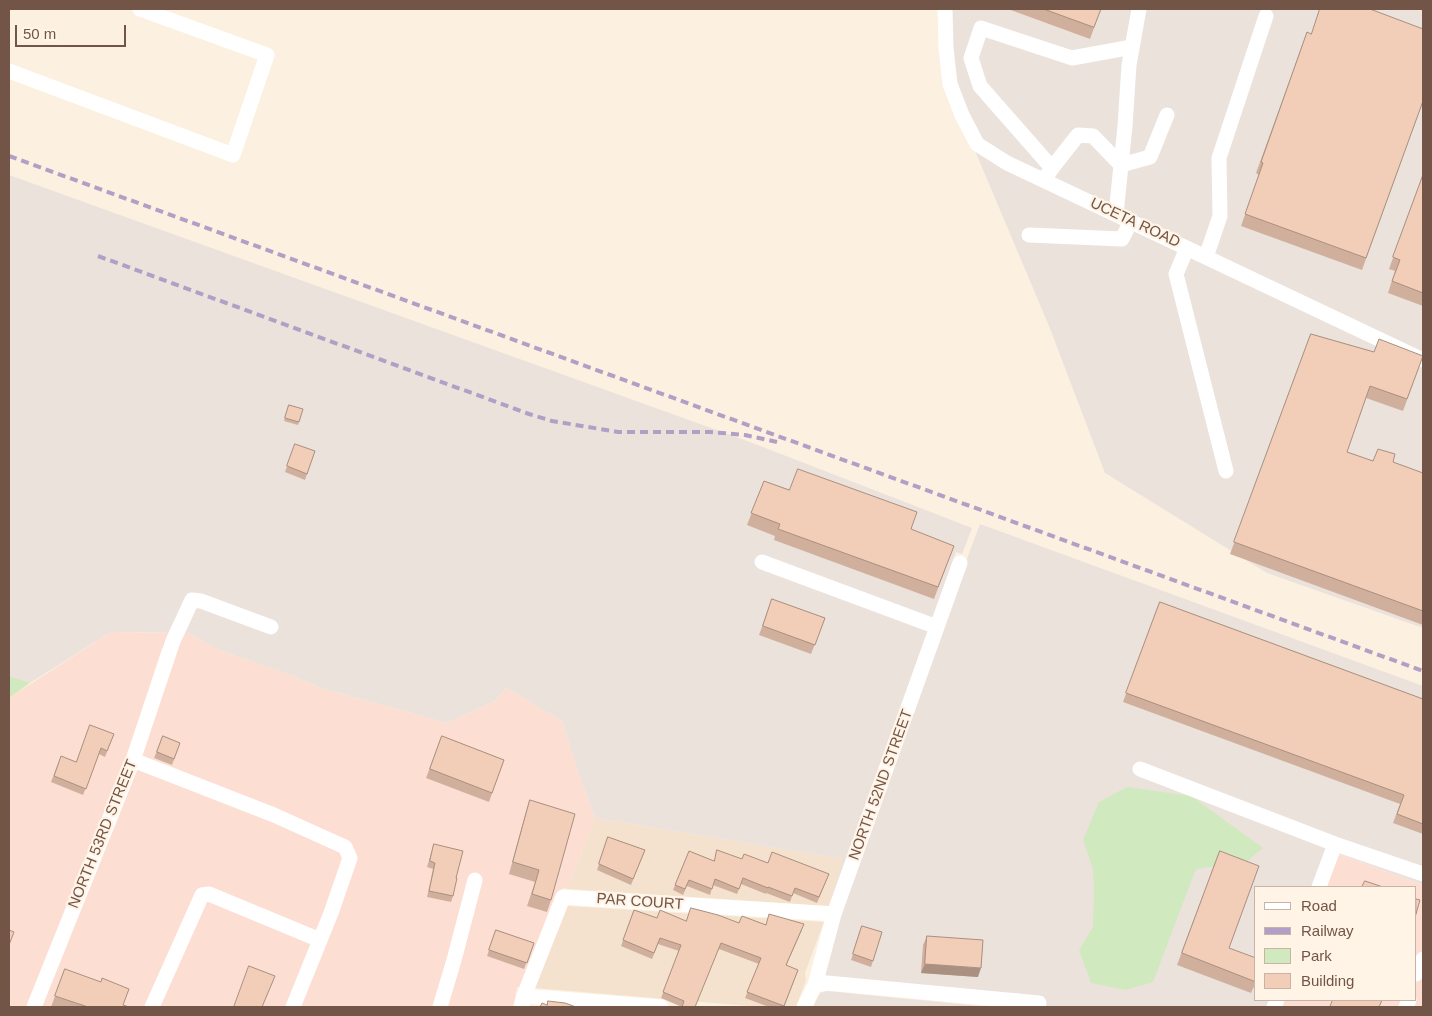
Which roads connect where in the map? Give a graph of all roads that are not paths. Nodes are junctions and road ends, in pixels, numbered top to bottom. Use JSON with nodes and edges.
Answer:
{"nodes":[{"id":1,"x":140,"y":9,"type":"edge"},
{"id":2,"x":945,"y":9,"type":"edge"},
{"id":3,"x":1138,"y":9,"type":"edge"},
{"id":4,"x":1266,"y":16,"type":"dead end"},
{"id":5,"x":1132,"y":47,"type":"junction"},
{"id":6,"x":9,"y":71,"type":"edge"},
{"id":7,"x":1167,"y":115,"type":"dead end"},
{"id":8,"x":1121,"y":165,"type":"junction"},
{"id":9,"x":1048,"y":174,"type":"junction"},
{"id":10,"x":1116,"y":214,"type":"junction"},
{"id":11,"x":1131,"y":221,"type":"junction"},
{"id":12,"x":1030,"y":235,"type":"dead end"},
{"id":13,"x":1187,"y":248,"type":"junction"},
{"id":14,"x":1206,"y":257,"type":"junction"},
{"id":15,"x":1423,"y":360,"type":"edge"},
{"id":16,"x":1226,"y":471,"type":"dead end"},
{"id":17,"x":762,"y":562,"type":"dead end"},
{"id":18,"x":960,"y":563,"type":"dead end"},
{"id":19,"x":271,"y":627,"type":"dead end"},
{"id":20,"x":937,"y":627,"type":"junction"},
{"id":21,"x":133,"y":760,"type":"junction"},
{"id":22,"x":1140,"y":769,"type":"dead end"},
{"id":23,"x":1335,"y":844,"type":"junction"},
{"id":24,"x":1423,"y":874,"type":"edge"},
{"id":25,"x":475,"y":880,"type":"dead end"},
{"id":26,"x":1319,"y":886,"type":"edge"},
{"id":27,"x":834,"y":914,"type":"junction"},
{"id":28,"x":320,"y":940,"type":"junction"},
{"id":29,"x":1423,"y":959,"type":"edge"},
{"id":30,"x":1417,"y":973,"type":"edge"},
{"id":31,"x":814,"y":985,"type":"junction"},
{"id":32,"x":522,"y":1002,"type":"edge"},
{"id":33,"x":1038,"y":1005,"type":"edge"},
{"id":34,"x":34,"y":1007,"type":"edge"},
{"id":35,"x":152,"y":1007,"type":"edge"},
{"id":36,"x":293,"y":1007,"type":"edge"},
{"id":37,"x":440,"y":1007,"type":"edge"},
{"id":38,"x":661,"y":1007,"type":"edge"},
{"id":39,"x":804,"y":1007,"type":"edge"}],
"edges":[{"from":1,"to":6,"type":"street"},
{"from":2,"to":9,"type":"street","name":"UCETA ROAD"},
{"from":3,"to":5,"type":"street"},
{"from":4,"to":14,"type":"street"},
{"from":5,"to":8,"type":"street"},
{"from":5,"to":9,"type":"street"},
{"from":7,"to":8,"type":"street"},
{"from":8,"to":9,"type":"street"},
{"from":8,"to":10,"type":"street"},
{"from":9,"to":10,"type":"street","name":"UCETA ROAD"},
{"from":10,"to":11,"type":"street","name":"UCETA ROAD"},
{"from":11,"to":12,"type":"street"},
{"from":11,"to":13,"type":"street","name":"UCETA ROAD"},
{"from":13,"to":14,"type":"street","name":"UCETA ROAD"},
{"from":13,"to":16,"type":"street"},
{"from":14,"to":15,"type":"street","name":"UCETA ROAD"},
{"from":17,"to":20,"type":"street"},
{"from":18,"to":20,"type":"street","name":"NORTH 52ND STREET"},
{"from":19,"to":21,"type":"street","name":"NORTH 53RD STREET"},
{"from":20,"to":27,"type":"street","name":"NORTH 52ND STREET"},
{"from":21,"to":28,"type":"street"},
{"from":21,"to":34,"type":"street","name":"NORTH 53RD STREET"},
{"from":22,"to":23,"type":"street"},
{"from":23,"to":24,"type":"street"},
{"from":23,"to":26,"type":"street"},
{"from":25,"to":37,"type":"street"},
{"from":27,"to":31,"type":"street","name":"NORTH 52ND STREET"},
{"from":27,"to":32,"type":"street","name":"PAR COURT"},
{"from":28,"to":35,"type":"street"},
{"from":28,"to":36,"type":"street"},
{"from":29,"to":30,"type":"street"},
{"from":31,"to":33,"type":"street"},
{"from":31,"to":39,"type":"street","name":"NORTH 52ND STREET"},
{"from":32,"to":38,"type":"street"}]}
